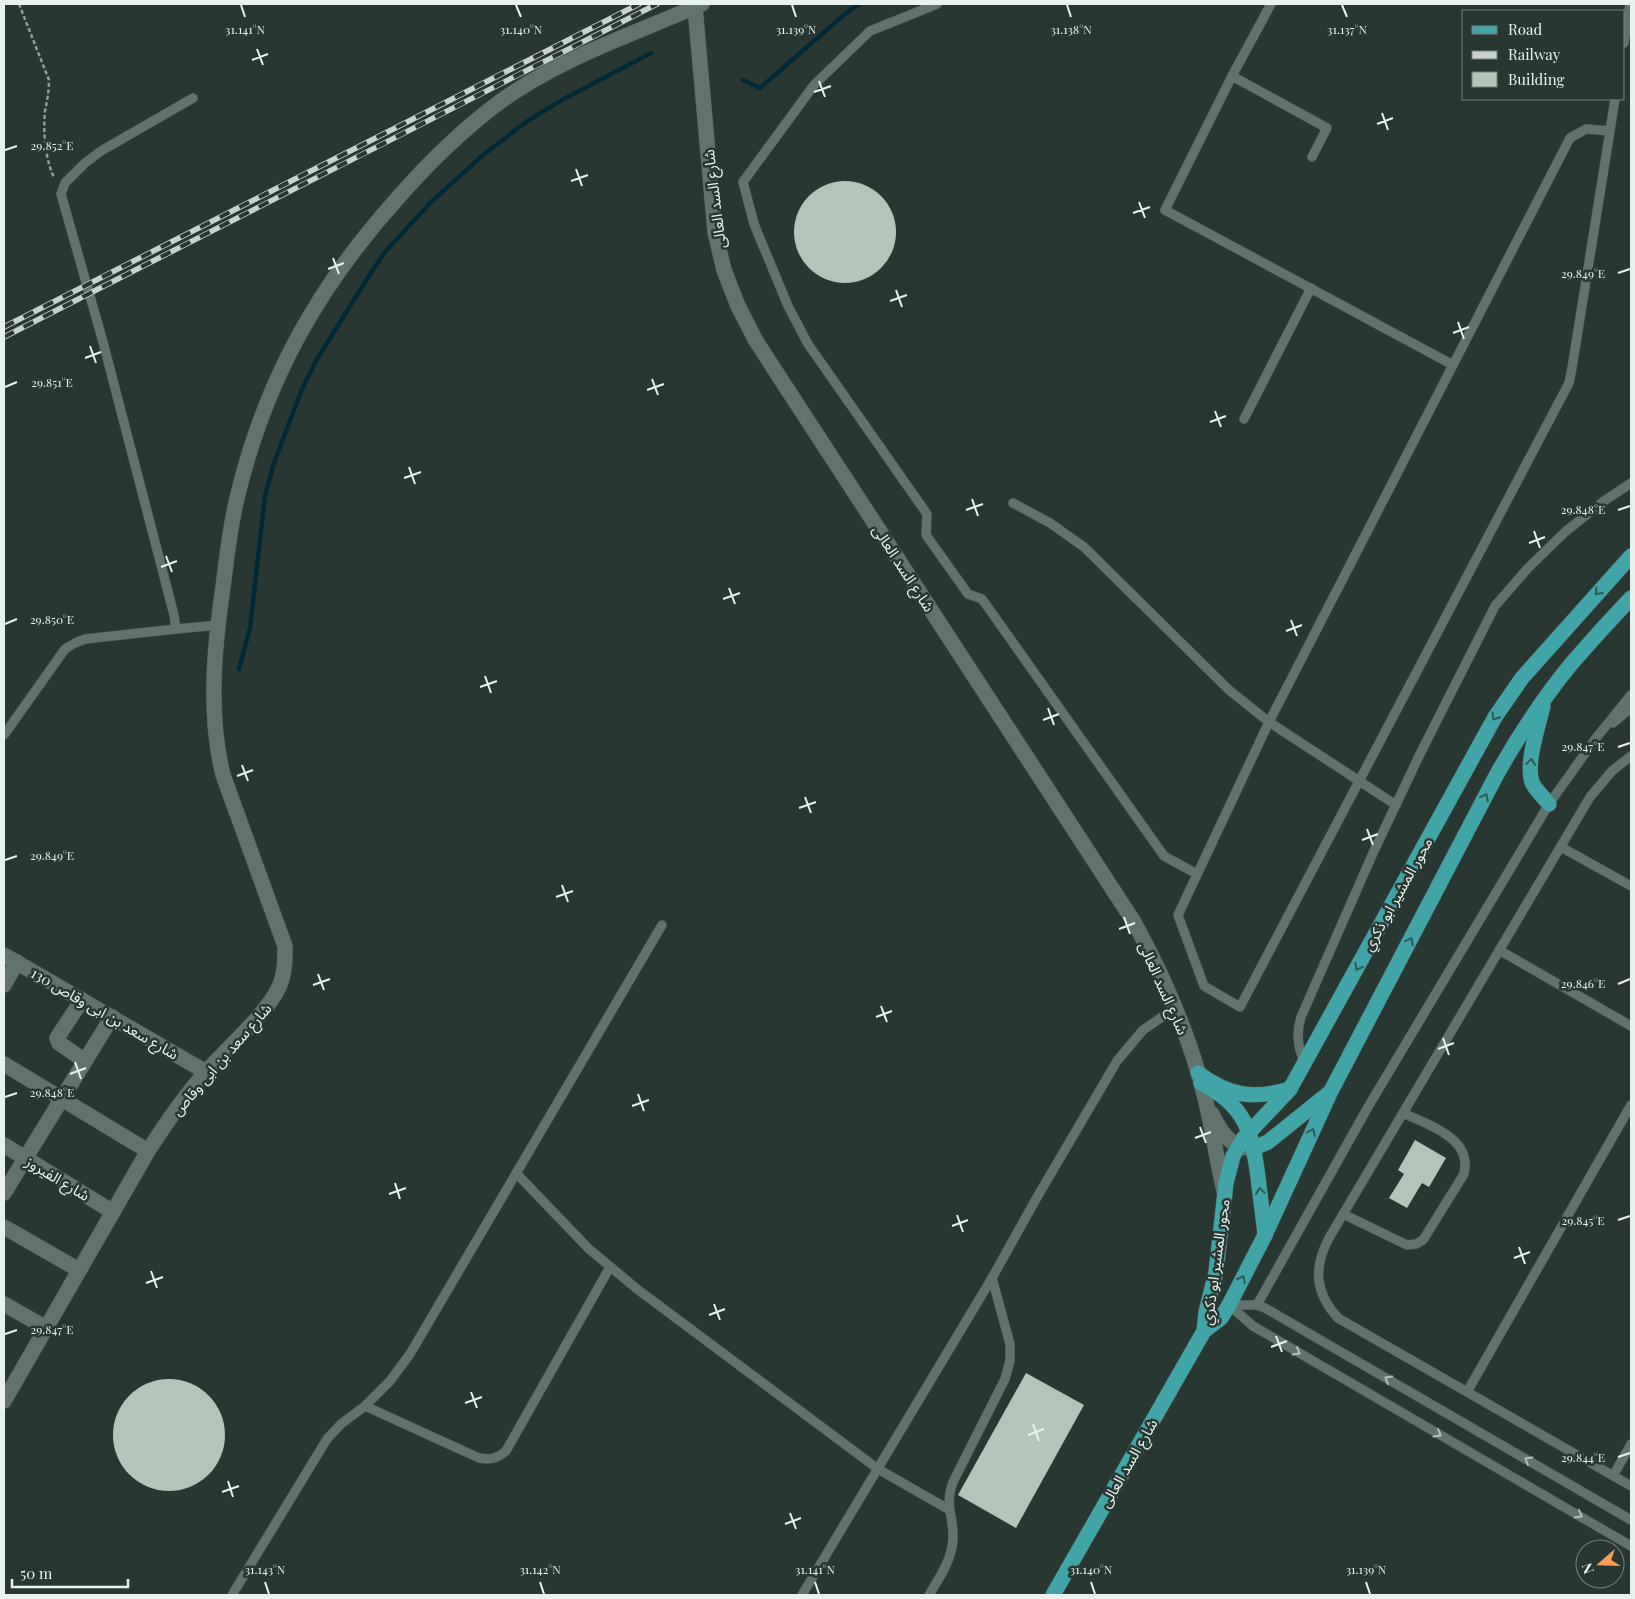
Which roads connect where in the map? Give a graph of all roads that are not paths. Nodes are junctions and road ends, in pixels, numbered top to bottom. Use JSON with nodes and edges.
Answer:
{"nodes":[{"id":1,"x":937,"y":4,"type":"edge"},
{"id":2,"x":1271,"y":4,"type":"edge"},
{"id":3,"x":1630,"y":4,"type":"edge"},
{"id":4,"x":698,"y":5,"type":"edge"},
{"id":5,"x":1625,"y":36,"type":"edge"},
{"id":6,"x":1232,"y":76,"type":"junction"},
{"id":7,"x":192,"y":98,"type":"dead end"},
{"id":8,"x":1615,"y":100,"type":"edge"},
{"id":9,"x":1610,"y":131,"type":"junction"},
{"id":10,"x":1312,"y":157,"type":"dead end"},
{"id":11,"x":1311,"y":288,"type":"junction"},
{"id":12,"x":1453,"y":365,"type":"junction"},
{"id":13,"x":1244,"y":419,"type":"dead end"},
{"id":14,"x":1631,"y":482,"type":"edge"},
{"id":15,"x":1013,"y":503,"type":"dead end"},
{"id":16,"x":1631,"y":556,"type":"edge"},
{"id":17,"x":1631,"y":598,"type":"edge"},
{"id":18,"x":218,"y":625,"type":"junction"},
{"id":19,"x":176,"y":629,"type":"junction"},
{"id":20,"x":1631,"y":695,"type":"edge"},
{"id":21,"x":1544,"y":698,"type":"junction"},
{"id":22,"x":1631,"y":708,"type":"edge"},
{"id":23,"x":1269,"y":722,"type":"junction"},
{"id":24,"x":4,"y":735,"type":"edge"},
{"id":25,"x":1596,"y":738,"type":"junction"},
{"id":26,"x":1631,"y":756,"type":"edge"},
{"id":27,"x":1360,"y":781,"type":"junction"},
{"id":28,"x":1549,"y":804,"type":"junction"},
{"id":29,"x":1396,"y":805,"type":"junction"},
{"id":30,"x":1560,"y":847,"type":"junction"},
{"id":31,"x":1197,"y":874,"type":"junction"},
{"id":32,"x":1631,"y":886,"type":"edge"},
{"id":33,"x":662,"y":925,"type":"dead end"},
{"id":34,"x":1499,"y":950,"type":"junction"},
{"id":35,"x":10,"y":959,"type":"edge"},
{"id":36,"x":4,"y":985,"type":"edge"},
{"id":37,"x":82,"y":1000,"type":"junction"},
{"id":38,"x":1175,"y":1008,"type":"junction"},
{"id":39,"x":112,"y":1017,"type":"junction"},
{"id":40,"x":1631,"y":1026,"type":"edge"},
{"id":41,"x":85,"y":1061,"type":"junction"},
{"id":42,"x":1305,"y":1062,"type":"junction"},
{"id":43,"x":4,"y":1064,"type":"edge"},
{"id":44,"x":206,"y":1072,"type":"junction"},
{"id":45,"x":1200,"y":1078,"type":"junction"},
{"id":46,"x":1290,"y":1089,"type":"junction"},
{"id":47,"x":1331,"y":1091,"type":"junction"},
{"id":48,"x":62,"y":1099,"type":"junction"},
{"id":49,"x":1205,"y":1099,"type":"junction"},
{"id":50,"x":1631,"y":1105,"type":"edge"},
{"id":51,"x":1403,"y":1113,"type":"junction"},
{"id":52,"x":1250,"y":1132,"type":"junction"},
{"id":53,"x":4,"y":1145,"type":"edge"},
{"id":54,"x":1238,"y":1146,"type":"junction"},
{"id":55,"x":1254,"y":1148,"type":"junction"},
{"id":56,"x":148,"y":1151,"type":"junction"},
{"id":57,"x":26,"y":1158,"type":"junction"},
{"id":58,"x":516,"y":1174,"type":"junction"},
{"id":59,"x":4,"y":1193,"type":"edge"},
{"id":60,"x":1225,"y":1196,"type":"junction"},
{"id":61,"x":113,"y":1212,"type":"junction"},
{"id":62,"x":1343,"y":1214,"type":"junction"},
{"id":63,"x":4,"y":1227,"type":"edge"},
{"id":64,"x":1266,"y":1234,"type":"junction"},
{"id":65,"x":610,"y":1267,"type":"junction"},
{"id":66,"x":80,"y":1270,"type":"junction"},
{"id":67,"x":992,"y":1278,"type":"junction"},
{"id":68,"x":4,"y":1304,"type":"edge"},
{"id":69,"x":1229,"y":1305,"type":"junction"},
{"id":70,"x":1257,"y":1305,"type":"junction"},
{"id":71,"x":46,"y":1328,"type":"junction"},
{"id":72,"x":1204,"y":1331,"type":"junction"},
{"id":73,"x":8,"y":1383,"type":"edge"},
{"id":74,"x":1468,"y":1392,"type":"junction"},
{"id":75,"x":4,"y":1401,"type":"edge"},
{"id":76,"x":365,"y":1406,"type":"junction"},
{"id":77,"x":1631,"y":1444,"type":"edge"},
{"id":78,"x":878,"y":1469,"type":"junction"},
{"id":79,"x":1613,"y":1476,"type":"junction"},
{"id":80,"x":1631,"y":1486,"type":"edge"},
{"id":81,"x":948,"y":1509,"type":"junction"},
{"id":82,"x":1631,"y":1520,"type":"edge"},
{"id":83,"x":1631,"y":1546,"type":"edge"},
{"id":84,"x":232,"y":1595,"type":"edge"},
{"id":85,"x":802,"y":1595,"type":"edge"},
{"id":86,"x":929,"y":1595,"type":"edge"},
{"id":87,"x":1053,"y":1595,"type":"edge"}],
"edges":[{"from":1,"to":31,"type":"lane"},
{"from":2,"to":6,"type":"lane"},
{"from":3,"to":5,"type":"lane"},
{"from":4,"to":18,"type":"street","name":"شارع سعد بن ابى وقاص"},
{"from":4,"to":38,"type":"street","name":"شارع السد العالى"},
{"from":6,"to":10,"type":"lane"},
{"from":6,"to":11,"type":"lane"},
{"from":7,"to":19,"type":"lane"},
{"from":8,"to":9,"type":"lane"},
{"from":9,"to":12,"type":"lane"},
{"from":9,"to":27,"type":"lane"},
{"from":11,"to":12,"type":"lane"},
{"from":11,"to":13,"type":"lane"},
{"from":12,"to":23,"type":"lane"},
{"from":14,"to":29,"type":"lane"},
{"from":15,"to":23,"type":"lane"},
{"from":16,"to":42,"type":"main road","name":"محور المشير ابو ذكري","one_way":true},
{"from":17,"to":21,"type":"main road","name":"محور المشير ابو ذكري"},
{"from":18,"to":19,"type":"lane"},
{"from":18,"to":44,"type":"street","name":"شارع سعد بن ابى وقاص"},
{"from":19,"to":24,"type":"lane"},
{"from":20,"to":25,"type":"lane"},
{"from":28,"to":21,"type":"main road","one_way":true},
{"from":47,"to":21,"type":"main road","name":"محور المشير ابو ذكري","one_way":true},
{"from":22,"to":25,"type":"lane"},
{"from":23,"to":27,"type":"lane"},
{"from":23,"to":31,"type":"lane"},
{"from":25,"to":28,"type":"lane"},
{"from":26,"to":30,"type":"lane"},
{"from":27,"to":29,"type":"lane"},
{"from":27,"to":31,"type":"lane"},
{"from":28,"to":70,"type":"lane"},
{"from":29,"to":42,"type":"lane"},
{"from":30,"to":32,"type":"lane"},
{"from":30,"to":34,"type":"lane"},
{"from":33,"to":58,"type":"lane"},
{"from":34,"to":40,"type":"lane"},
{"from":34,"to":51,"type":"lane"},
{"from":35,"to":36,"type":"street"},
{"from":35,"to":37,"type":"street","name":"شارع سعد بن ابى وقاص 130"},
{"from":37,"to":39,"type":"street","name":"شارع سعد بن ابى وقاص 130"},
{"from":37,"to":41,"type":"street"},
{"from":38,"to":45,"type":"street","name":"شارع السد العالى"},
{"from":38,"to":67,"type":"lane"},
{"from":39,"to":41,"type":"street"},
{"from":39,"to":44,"type":"street","name":"شارع سعد بن ابى وقاص 130"},
{"from":41,"to":48,"type":"street"},
{"from":42,"to":46,"type":"main road","name":"محور المشير ابو ذكري"},
{"from":43,"to":48,"type":"street"},
{"from":44,"to":56,"type":"street","name":"شارع سعد بن ابى وقاص"},
{"from":45,"to":46,"type":"main road"},
{"from":45,"to":49,"type":"street","name":"شارع السد العالى"},
{"from":45,"to":52,"type":"main road"},
{"from":46,"to":52,"type":"main road","name":"محور المشير ابو ذكري"},
{"from":47,"to":55,"type":"main road"},
{"from":64,"to":47,"type":"main road","name":"محور المشير ابو ذكري","one_way":true},
{"from":48,"to":56,"type":"street"},
{"from":48,"to":57,"type":"street"},
{"from":49,"to":54,"type":"street","name":"شارع السد العالى"},
{"from":49,"to":60,"type":"street","name":"شارع السد العالى"},
{"from":50,"to":74,"type":"lane"},
{"from":51,"to":62,"type":"lane"},
{"from":51,"to":62,"type":"lane"},
{"from":52,"to":54,"type":"main road","name":"محور المشير ابو ذكري"},
{"from":52,"to":55,"type":"main road"},
{"from":53,"to":57,"type":"street","name":"شارع الفيروز"},
{"from":54,"to":55,"type":"street"},
{"from":54,"to":60,"type":"main road","name":"محور المشير ابو ذكري"},
{"from":64,"to":55,"type":"main road","one_way":true},
{"from":56,"to":61,"type":"street","name":"شارع سعد بن ابى وقاص"},
{"from":57,"to":59,"type":"street"},
{"from":57,"to":61,"type":"street","name":"شارع الفيروز"},
{"from":58,"to":65,"type":"lane"},
{"from":58,"to":76,"type":"lane"},
{"from":60,"to":72,"type":"main road","name":"محور المشير ابو ذكري"},
{"from":61,"to":66,"type":"street","name":"شارع سعد بن ابى وقاص"},
{"from":62,"to":74,"type":"lane"},
{"from":63,"to":66,"type":"street"},
{"from":69,"to":64,"type":"main road","name":"محور المشير ابو ذكري","one_way":true},
{"from":65,"to":76,"type":"lane"},
{"from":65,"to":78,"type":"lane"},
{"from":66,"to":71,"type":"street","name":"شارع سعد بن ابى وقاص"},
{"from":67,"to":78,"type":"lane"},
{"from":67,"to":81,"type":"lane"},
{"from":68,"to":71,"type":"street"},
{"from":69,"to":70,"type":"lane"},
{"from":69,"to":72,"type":"main road","name":"محور المشير ابو ذكري"},
{"from":69,"to":83,"type":"lane","one_way":true},
{"from":82,"to":70,"type":"lane","one_way":true},
{"from":71,"to":73,"type":"street","name":"شارع سعد بن ابى وقاص"},
{"from":72,"to":87,"type":"main road","name":"شارع السد العالى"},
{"from":73,"to":75,"type":"street","name":"شارع سعد بن ابى وقاص"},
{"from":74,"to":79,"type":"lane"},
{"from":76,"to":84,"type":"lane"},
{"from":77,"to":79,"type":"lane"},
{"from":78,"to":81,"type":"lane"},
{"from":78,"to":85,"type":"lane"},
{"from":79,"to":80,"type":"lane"},
{"from":81,"to":86,"type":"lane"}]}
